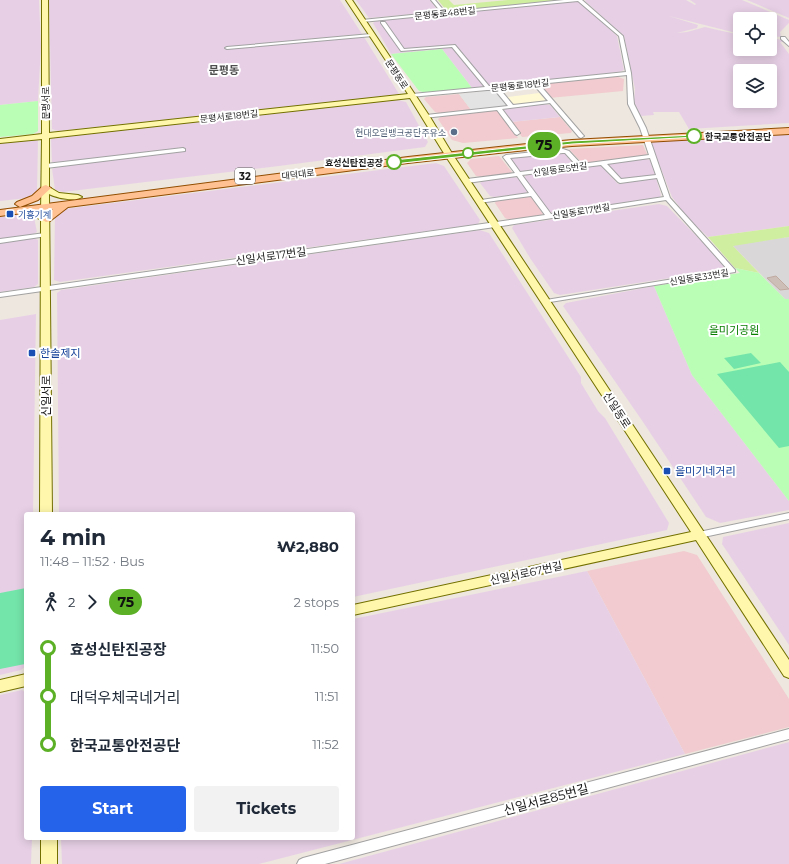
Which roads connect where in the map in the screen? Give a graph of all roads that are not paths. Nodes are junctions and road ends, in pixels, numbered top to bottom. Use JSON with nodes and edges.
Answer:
{"nodes":[{"id":1,"x":45,"y":0,"type":"edge"},
{"id":2,"x":348,"y":0,"type":"edge"},
{"id":3,"x":433,"y":0,"type":"edge"},
{"id":4,"x":576,"y":0,"type":"edge"},
{"id":5,"x":580,"y":0,"type":"edge"},
{"id":6,"x":444,"y":13,"type":"junction"},
{"id":7,"x":362,"y":21,"type":"junction"},
{"id":8,"x":383,"y":23,"type":"dead end"},
{"id":9,"x":371,"y":35,"type":"junction"},
{"id":10,"x":783,"y":38,"type":"dead end"},
{"id":11,"x":789,"y":45,"type":"edge"},
{"id":12,"x":227,"y":48,"type":"dead end"},
{"id":13,"x":629,"y":73,"type":"junction"},
{"id":14,"x":535,"y":83,"type":"junction"},
{"id":15,"x":496,"y":88,"type":"junction"},
{"id":16,"x":489,"y":89,"type":"junction"},
{"id":17,"x":412,"y":96,"type":"junction"},
{"id":18,"x":550,"y":102,"type":"junction"},
{"id":19,"x":512,"y":107,"type":"junction"},
{"id":20,"x":498,"y":108,"type":"junction"},
{"id":21,"x":426,"y":117,"type":"junction"},
{"id":22,"x":789,"y":126,"type":"edge"},
{"id":23,"x":789,"y":130,"type":"edge"},
{"id":24,"x":517,"y":133,"type":"dead end"},
{"id":25,"x":46,"y":136,"type":"junction"},
{"id":26,"x":581,"y":136,"type":"junction"},
{"id":27,"x":645,"y":136,"type":"junction"},
{"id":28,"x":0,"y":140,"type":"edge"},
{"id":29,"x":182,"y":150,"type":"dead end"},
{"id":30,"x":447,"y":152,"type":"junction"},
{"id":31,"x":652,"y":156,"type":"junction"},
{"id":32,"x":603,"y":163,"type":"junction"},
{"id":33,"x":46,"y":166,"type":"junction"},
{"id":34,"x":580,"y":166,"type":"junction"},
{"id":35,"x":518,"y":174,"type":"junction"},
{"id":36,"x":659,"y":176,"type":"junction"},
{"id":37,"x":468,"y":182,"type":"junction"},
{"id":38,"x":46,"y":188,"type":"junction"},
{"id":39,"x":532,"y":194,"type":"junction"},
{"id":40,"x":667,"y":198,"type":"junction"},
{"id":41,"x":77,"y":200,"type":"junction"},
{"id":42,"x":481,"y":202,"type":"junction"},
{"id":43,"x":45,"y":204,"type":"junction"},
{"id":44,"x":0,"y":206,"type":"edge"},
{"id":45,"x":19,"y":207,"type":"junction"},
{"id":46,"x":0,"y":212,"type":"edge"},
{"id":47,"x":549,"y":216,"type":"junction"},
{"id":48,"x":46,"y":219,"type":"junction"},
{"id":49,"x":495,"y":225,"type":"junction"},
{"id":50,"x":45,"y":235,"type":"junction"},
{"id":51,"x":0,"y":242,"type":"edge"},
{"id":52,"x":46,"y":288,"type":"junction"},
{"id":53,"x":0,"y":295,"type":"edge"},
{"id":54,"x":546,"y":302,"type":"junction"},
{"id":55,"x":46,"y":512,"type":"edge"},
{"id":56,"x":789,"y":516,"type":"edge"},
{"id":57,"x":699,"y":535,"type":"junction"},
{"id":58,"x":355,"y":610,"type":"edge"},
{"id":59,"x":789,"y":672,"type":"edge"},
{"id":60,"x":24,"y":680,"type":"edge"},
{"id":61,"x":0,"y":686,"type":"edge"},
{"id":62,"x":789,"y":734,"type":"edge"},
{"id":63,"x":49,"y":840,"type":"edge"},
{"id":64,"x":49,"y":864,"type":"edge"},
{"id":65,"x":303,"y":864,"type":"edge"}],
"edges":[{"from":1,"to":25,"type":"main road","name":"문평서로"},
{"from":2,"to":7,"type":"main road","name":"문평동로"},
{"from":3,"to":6,"type":"street"},
{"from":4,"to":6,"type":"street","name":"문평동로48번길"},
{"from":5,"to":13,"type":"street","name":"신일동로33번길"},
{"from":6,"to":7,"type":"street","name":"문평동로48번길"},
{"from":7,"to":9,"type":"main road","name":"문평동로"},
{"from":8,"to":16,"type":"street"},
{"from":9,"to":12,"type":"street"},
{"from":9,"to":17,"type":"main road","name":"문평동로"},
{"from":10,"to":11,"type":"street"},
{"from":13,"to":14,"type":"street","name":"문평동로18번길"},
{"from":13,"to":27,"type":"street","name":"신일동로33번길"},
{"from":14,"to":15,"type":"street","name":"문평동로18번길"},
{"from":14,"to":18,"type":"street"},
{"from":15,"to":16,"type":"street","name":"문평동로18번길"},
{"from":15,"to":19,"type":"street"},
{"from":16,"to":17,"type":"street","name":"문평동로18번길"},
{"from":17,"to":21,"type":"main road","name":"문평동로"},
{"from":17,"to":25,"type":"main road","name":"문평서로18번길"},
{"from":18,"to":19,"type":"street"},
{"from":18,"to":26,"type":"street"},
{"from":19,"to":20,"type":"street"},
{"from":20,"to":21,"type":"street"},
{"from":20,"to":24,"type":"street"},
{"from":21,"to":30,"type":"main road","name":"문평동로"},
{"from":22,"to":27,"type":"main road","name":"대덕대로","number":"32"},
{"from":23,"to":27,"type":"main road","name":"대덕대로","number":"32"},
{"from":25,"to":28,"type":"main road","name":"문평서로18번길"},
{"from":25,"to":33,"type":"main road","name":"문평서로"},
{"from":26,"to":27,"type":"main road","name":"대덕대로","number":"32"},
{"from":26,"to":30,"type":"main road","name":"대덕대로","number":"32"},
{"from":27,"to":30,"type":"main road","name":"대덕대로","number":"32"},
{"from":27,"to":31,"type":"street","name":"신일동로33번길"},
{"from":29,"to":33,"type":"street"},
{"from":30,"to":37,"type":"main road","name":"신일동로"},
{"from":30,"to":41,"type":"main road","name":"대덕대로","number":"32"},
{"from":31,"to":32,"type":"street","name":"신일동로5번길"},
{"from":31,"to":36,"type":"street","name":"신일동로33번길"},
{"from":32,"to":34,"type":"street","name":"신일동로5번길"},
{"from":32,"to":36,"type":"street"},
{"from":33,"to":38,"type":"main road","name":"문평서로"},
{"from":34,"to":35,"type":"street","name":"신일동로5번길"},
{"from":34,"to":35,"type":"street"},
{"from":35,"to":37,"type":"street","name":"신일동로5번길"},
{"from":35,"to":39,"type":"street"},
{"from":36,"to":40,"type":"street","name":"신일동로33번길"},
{"from":37,"to":42,"type":"main road","name":"신일동로"},
{"from":38,"to":41,"type":"main road"},
{"from":38,"to":43,"type":"main road","name":"문평서로"},
{"from":38,"to":45,"type":"main road"},
{"from":39,"to":42,"type":"street"},
{"from":39,"to":47,"type":"street"},
{"from":40,"to":47,"type":"street","name":"신일동로17번길"},
{"from":40,"to":54,"type":"street","name":"신일동로33번길"},
{"from":41,"to":43,"type":"main road","name":"대덕대로","number":"32"},
{"from":41,"to":48,"type":"main road"},
{"from":42,"to":49,"type":"main road","name":"신일동로"},
{"from":43,"to":45,"type":"main road","name":"대덕대로","number":"32"},
{"from":43,"to":48,"type":"main road","name":"신일서로"},
{"from":44,"to":45,"type":"main road","name":"대덕대로","number":"32"},
{"from":45,"to":46,"type":"main road","name":"대덕대로","number":"32"},
{"from":45,"to":48,"type":"main road"},
{"from":47,"to":49,"type":"street","name":"신일동로17번길"},
{"from":48,"to":50,"type":"main road","name":"신일서로"},
{"from":49,"to":52,"type":"street","name":"신일서로17번길"},
{"from":49,"to":54,"type":"main road","name":"신일동로"},
{"from":50,"to":51,"type":"street"},
{"from":50,"to":52,"type":"main road","name":"신일서로"},
{"from":52,"to":53,"type":"street","name":"신일서로17번길"},
{"from":52,"to":55,"type":"main road","name":"신일서로"},
{"from":54,"to":57,"type":"main road","name":"신일동로"},
{"from":56,"to":57,"type":"street"},
{"from":57,"to":58,"type":"main road","name":"신일서로67번길"},
{"from":57,"to":59,"type":"main road","name":"신일동로"},
{"from":60,"to":61,"type":"main road"},
{"from":62,"to":65,"type":"street","name":"신일서로85번길"},
{"from":63,"to":64,"type":"main road"}]}
